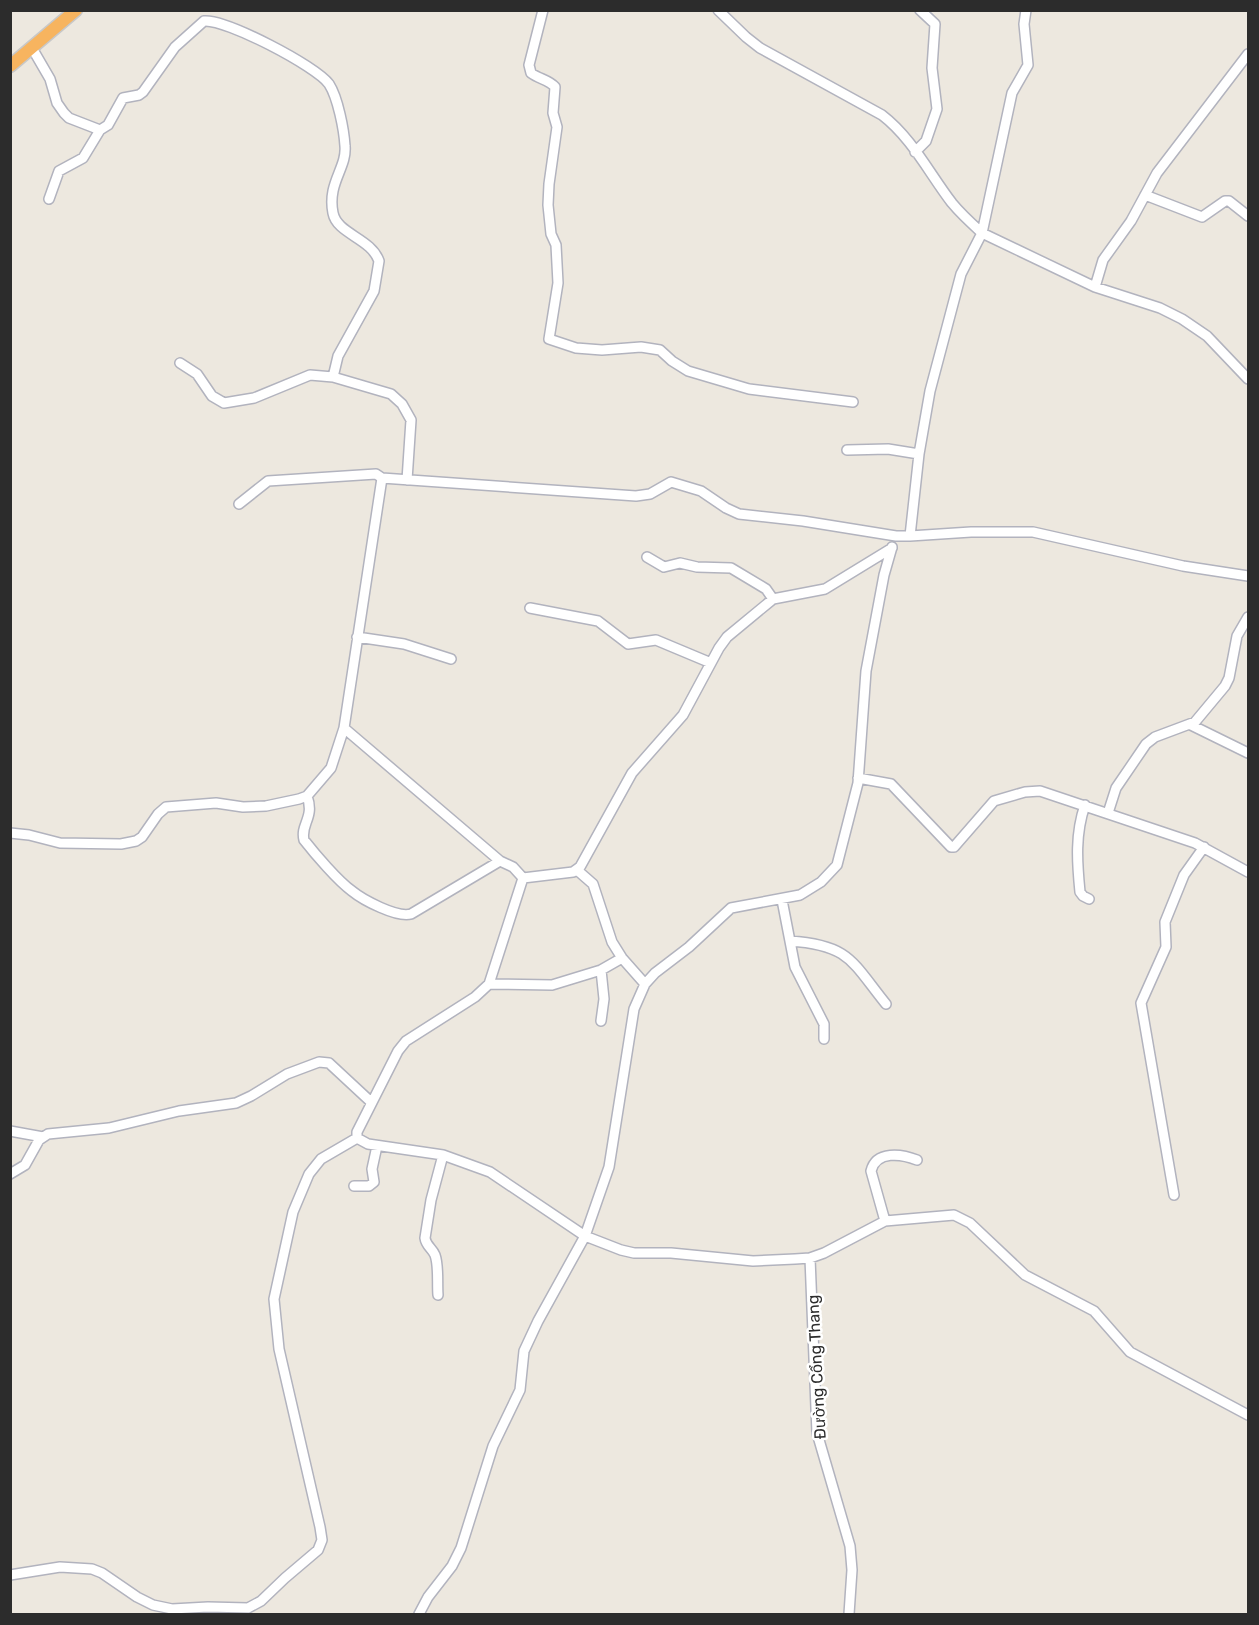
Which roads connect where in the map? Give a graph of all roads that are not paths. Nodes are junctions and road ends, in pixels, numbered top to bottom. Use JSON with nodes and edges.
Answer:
{"nodes":[{"id":1,"x":76,"y":10,"type":"edge"},
{"id":2,"x":543,"y":10,"type":"edge"},
{"id":3,"x":718,"y":10,"type":"edge"},
{"id":4,"x":920,"y":10,"type":"edge"},
{"id":5,"x":1026,"y":10,"type":"edge"},
{"id":6,"x":32,"y":48,"type":"junction"},
{"id":7,"x":1248,"y":54,"type":"edge"},
{"id":8,"x":10,"y":66,"type":"edge"},
{"id":9,"x":100,"y":130,"type":"junction"},
{"id":10,"x":915,"y":152,"type":"junction"},
{"id":11,"x":1144,"y":195,"type":"junction"},
{"id":12,"x":49,"y":199,"type":"dead end"},
{"id":13,"x":1248,"y":216,"type":"edge"},
{"id":14,"x":982,"y":233,"type":"junction"},
{"id":15,"x":1095,"y":287,"type":"junction"},
{"id":16,"x":180,"y":363,"type":"dead end"},
{"id":17,"x":1243,"y":368,"type":"edge"},
{"id":18,"x":333,"y":377,"type":"junction"},
{"id":19,"x":1248,"y":379,"type":"edge"},
{"id":20,"x":854,"y":402,"type":"dead end"},
{"id":21,"x":847,"y":450,"type":"dead end"},
{"id":22,"x":919,"y":454,"type":"junction"},
{"id":23,"x":382,"y":478,"type":"junction"},
{"id":24,"x":407,"y":480,"type":"junction"},
{"id":25,"x":239,"y":504,"type":"dead end"},
{"id":26,"x":896,"y":536,"type":"junction"},
{"id":27,"x":910,"y":536,"type":"junction"},
{"id":28,"x":892,"y":547,"type":"junction"},
{"id":29,"x":647,"y":557,"type":"dead end"},
{"id":30,"x":1248,"y":576,"type":"edge"},
{"id":31,"x":773,"y":599,"type":"junction"},
{"id":32,"x":530,"y":608,"type":"dead end"},
{"id":33,"x":1248,"y":617,"type":"edge"},
{"id":34,"x":357,"y":637,"type":"junction"},
{"id":35,"x":451,"y":658,"type":"dead end"},
{"id":36,"x":711,"y":663,"type":"junction"},
{"id":37,"x":1191,"y":725,"type":"junction"},
{"id":38,"x":344,"y":728,"type":"junction"},
{"id":39,"x":1248,"y":753,"type":"edge"},
{"id":40,"x":858,"y":778,"type":"junction"},
{"id":41,"x":307,"y":796,"type":"junction"},
{"id":42,"x":1085,"y":805,"type":"junction"},
{"id":43,"x":1108,"y":813,"type":"junction"},
{"id":44,"x":10,"y":833,"type":"edge"},
{"id":45,"x":1204,"y":847,"type":"junction"},
{"id":46,"x":500,"y":861,"type":"junction"},
{"id":47,"x":577,"y":870,"type":"junction"},
{"id":48,"x":1248,"y":872,"type":"edge"},
{"id":49,"x":523,"y":878,"type":"junction"},
{"id":50,"x":1089,"y":899,"type":"dead end"},
{"id":51,"x":782,"y":900,"type":"junction"},
{"id":52,"x":790,"y":941,"type":"junction"},
{"id":53,"x":622,"y":958,"type":"junction"},
{"id":54,"x":601,"y":970,"type":"junction"},
{"id":55,"x":489,"y":984,"type":"junction"},
{"id":56,"x":645,"y":984,"type":"junction"},
{"id":57,"x":886,"y":1004,"type":"dead end"},
{"id":58,"x":601,"y":1021,"type":"dead end"},
{"id":59,"x":824,"y":1040,"type":"dead end"},
{"id":60,"x":371,"y":1102,"type":"junction"},
{"id":61,"x":10,"y":1131,"type":"edge"},
{"id":62,"x":43,"y":1137,"type":"junction"},
{"id":63,"x":357,"y":1138,"type":"junction"},
{"id":64,"x":377,"y":1146,"type":"junction"},
{"id":65,"x":443,"y":1155,"type":"junction"},
{"id":66,"x":917,"y":1160,"type":"dead end"},
{"id":67,"x":10,"y":1174,"type":"edge"},
{"id":68,"x":354,"y":1186,"type":"dead end"},
{"id":69,"x":1174,"y":1195,"type":"dead end"},
{"id":70,"x":885,"y":1221,"type":"junction"},
{"id":71,"x":585,"y":1236,"type":"junction"},
{"id":72,"x":810,"y":1258,"type":"junction"},
{"id":73,"x":438,"y":1295,"type":"dead end"},
{"id":74,"x":1248,"y":1415,"type":"edge"},
{"id":75,"x":10,"y":1575,"type":"edge"},
{"id":76,"x":419,"y":1614,"type":"edge"},
{"id":77,"x":849,"y":1614,"type":"edge"}],
"edges":[{"from":1,"to":6,"type":"highway"},
{"from":2,"to":20,"type":"street"},
{"from":3,"to":10,"type":"street"},
{"from":4,"to":10,"type":"street"},
{"from":5,"to":14,"type":"street"},
{"from":6,"to":8,"type":"highway"},
{"from":6,"to":9,"type":"street"},
{"from":7,"to":11,"type":"street"},
{"from":9,"to":12,"type":"street"},
{"from":9,"to":18,"type":"street"},
{"from":10,"to":14,"type":"street"},
{"from":11,"to":13,"type":"street"},
{"from":11,"to":15,"type":"street"},
{"from":14,"to":15,"type":"street"},
{"from":14,"to":22,"type":"street"},
{"from":15,"to":17,"type":"street"},
{"from":16,"to":18,"type":"street"},
{"from":17,"to":19,"type":"street"},
{"from":18,"to":24,"type":"street"},
{"from":21,"to":22,"type":"street"},
{"from":22,"to":27,"type":"street"},
{"from":23,"to":24,"type":"street"},
{"from":23,"to":25,"type":"street"},
{"from":23,"to":34,"type":"street"},
{"from":24,"to":26,"type":"street"},
{"from":26,"to":27,"type":"street"},
{"from":26,"to":28,"type":"street"},
{"from":27,"to":30,"type":"street"},
{"from":28,"to":31,"type":"street"},
{"from":28,"to":40,"type":"street"},
{"from":29,"to":31,"type":"street"},
{"from":31,"to":36,"type":"street"},
{"from":32,"to":36,"type":"street"},
{"from":33,"to":37,"type":"street"},
{"from":34,"to":35,"type":"street"},
{"from":34,"to":38,"type":"street"},
{"from":36,"to":47,"type":"street"},
{"from":37,"to":39,"type":"street"},
{"from":37,"to":43,"type":"street"},
{"from":38,"to":41,"type":"street"},
{"from":38,"to":46,"type":"street"},
{"from":40,"to":42,"type":"street"},
{"from":40,"to":51,"type":"street"},
{"from":41,"to":44,"type":"street"},
{"from":41,"to":46,"type":"street"},
{"from":42,"to":43,"type":"street"},
{"from":42,"to":50,"type":"street"},
{"from":43,"to":45,"type":"street"},
{"from":45,"to":48,"type":"street"},
{"from":45,"to":69,"type":"street"},
{"from":46,"to":49,"type":"street"},
{"from":47,"to":49,"type":"street"},
{"from":47,"to":53,"type":"street"},
{"from":49,"to":55,"type":"street"},
{"from":51,"to":52,"type":"street"},
{"from":51,"to":56,"type":"street"},
{"from":52,"to":57,"type":"street"},
{"from":52,"to":59,"type":"street"},
{"from":53,"to":54,"type":"street"},
{"from":53,"to":56,"type":"street"},
{"from":54,"to":55,"type":"street"},
{"from":54,"to":58,"type":"street"},
{"from":55,"to":60,"type":"street"},
{"from":56,"to":71,"type":"street"},
{"from":60,"to":62,"type":"street"},
{"from":60,"to":63,"type":"street"},
{"from":61,"to":62,"type":"street"},
{"from":62,"to":67,"type":"street"},
{"from":63,"to":64,"type":"street"},
{"from":63,"to":75,"type":"street"},
{"from":64,"to":65,"type":"street"},
{"from":64,"to":68,"type":"street"},
{"from":65,"to":71,"type":"street"},
{"from":65,"to":73,"type":"street"},
{"from":66,"to":70,"type":"street"},
{"from":70,"to":72,"type":"street"},
{"from":70,"to":74,"type":"street"},
{"from":71,"to":72,"type":"street"},
{"from":71,"to":76,"type":"street"},
{"from":72,"to":77,"type":"street","name":"Đường Cổng Thang"}]}
